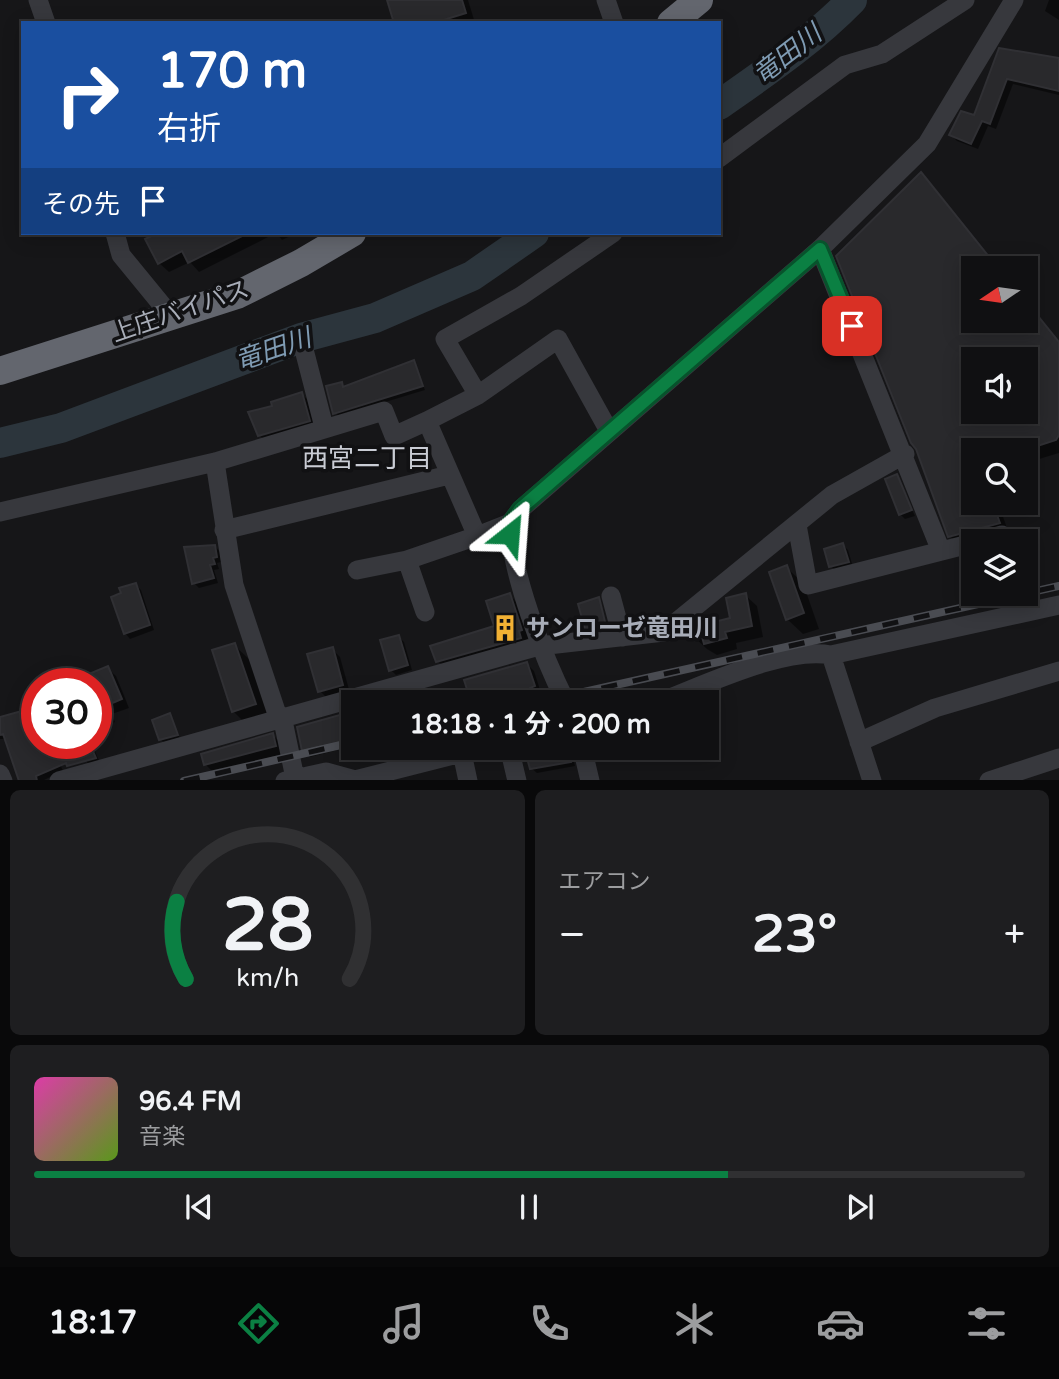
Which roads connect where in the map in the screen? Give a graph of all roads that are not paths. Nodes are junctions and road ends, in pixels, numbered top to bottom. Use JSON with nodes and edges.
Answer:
{"nodes":[{"id":1,"x":38,"y":0,"type":"edge"},
{"id":2,"x":606,"y":0,"type":"edge"},
{"id":3,"x":699,"y":0,"type":"edge"},
{"id":4,"x":965,"y":0,"type":"edge"},
{"id":5,"x":1014,"y":0,"type":"edge"},
{"id":6,"x":45,"y":21,"type":"edge"},
{"id":7,"x":613,"y":21,"type":"edge"},
{"id":8,"x":673,"y":21,"type":"edge"},
{"id":9,"x":721,"y":157,"type":"edge"},
{"id":10,"x":116,"y":235,"type":"edge"},
{"id":11,"x":349,"y":235,"type":"edge"},
{"id":12,"x":610,"y":235,"type":"edge"},
{"id":13,"x":820,"y":249,"type":"junction"},
{"id":14,"x":172,"y":316,"type":"junction"},
{"id":15,"x":301,"y":338,"type":"dead end"},
{"id":16,"x":0,"y":371,"type":"edge"},
{"id":17,"x":478,"y":395,"type":"junction"},
{"id":18,"x":428,"y":421,"type":"junction"},
{"id":19,"x":324,"y":427,"type":"junction"},
{"id":20,"x":609,"y":431,"type":"junction"},
{"id":21,"x":905,"y":454,"type":"junction"},
{"id":22,"x":215,"y":462,"type":"junction"},
{"id":23,"x":449,"y":474,"type":"junction"},
{"id":24,"x":0,"y":512,"type":"edge"},
{"id":25,"x":510,"y":523,"type":"junction"},
{"id":26,"x":797,"y":525,"type":"junction"},
{"id":27,"x":224,"y":530,"type":"junction"},
{"id":28,"x":477,"y":536,"type":"junction"},
{"id":29,"x":961,"y":546,"type":"edge"},
{"id":30,"x":941,"y":551,"type":"junction"},
{"id":31,"x":407,"y":560,"type":"junction"},
{"id":32,"x":357,"y":570,"type":"dead end"},
{"id":33,"x":611,"y":596,"type":"dead end"},
{"id":34,"x":1059,"y":605,"type":"edge"},
{"id":35,"x":425,"y":612,"type":"dead end"},
{"id":36,"x":622,"y":637,"type":"junction"},
{"id":37,"x":540,"y":646,"type":"junction"},
{"id":38,"x":831,"y":655,"type":"junction"},
{"id":39,"x":1059,"y":671,"type":"edge"},
{"id":40,"x":560,"y":690,"type":"edge"},
{"id":41,"x":690,"y":690,"type":"edge"},
{"id":42,"x":280,"y":717,"type":"junction"},
{"id":43,"x":859,"y":742,"type":"junction"},
{"id":44,"x":1059,"y":758,"type":"edge"},
{"id":45,"x":440,"y":760,"type":"edge"},
{"id":46,"x":464,"y":760,"type":"edge"},
{"id":47,"x":512,"y":760,"type":"edge"},
{"id":48,"x":585,"y":760,"type":"edge"},
{"id":49,"x":0,"y":774,"type":"edge"},
{"id":50,"x":387,"y":777,"type":"edge"},
{"id":51,"x":340,"y":779,"type":"edge"},
{"id":52,"x":3,"y":780,"type":"edge"},
{"id":53,"x":59,"y":780,"type":"edge"},
{"id":54,"x":290,"y":780,"type":"edge"},
{"id":55,"x":468,"y":780,"type":"edge"},
{"id":56,"x":517,"y":780,"type":"edge"},
{"id":57,"x":590,"y":780,"type":"edge"},
{"id":58,"x":872,"y":780,"type":"edge"},
{"id":59,"x":989,"y":780,"type":"edge"}],
"edges":[{"from":1,"to":6,"type":"street"},
{"from":2,"to":7,"type":"street"},
{"from":3,"to":8,"type":"highway"},
{"from":4,"to":9,"type":"street"},
{"from":5,"to":13,"type":"street"},
{"from":10,"to":14,"type":"street"},
{"from":11,"to":14,"type":"highway","name":"上庄バイパス"},
{"from":12,"to":17,"type":"street"},
{"from":13,"to":20,"type":"street"},
{"from":13,"to":21,"type":"street"},
{"from":14,"to":16,"type":"highway","name":"上庄バイパス"},
{"from":15,"to":19,"type":"street"},
{"from":17,"to":18,"type":"street"},
{"from":17,"to":20,"type":"street"},
{"from":18,"to":19,"type":"street"},
{"from":18,"to":23,"type":"street"},
{"from":19,"to":22,"type":"street"},
{"from":20,"to":25,"type":"street"},
{"from":21,"to":26,"type":"street"},
{"from":21,"to":30,"type":"street"},
{"from":22,"to":24,"type":"street"},
{"from":22,"to":27,"type":"street"},
{"from":23,"to":27,"type":"street"},
{"from":23,"to":28,"type":"street"},
{"from":25,"to":28,"type":"street"},
{"from":25,"to":37,"type":"street"},
{"from":26,"to":30,"type":"street"},
{"from":26,"to":36,"type":"street"},
{"from":27,"to":42,"type":"street"},
{"from":28,"to":31,"type":"street"},
{"from":29,"to":30,"type":"street"},
{"from":31,"to":32,"type":"street"},
{"from":31,"to":35,"type":"street"},
{"from":33,"to":36,"type":"street"},
{"from":34,"to":38,"type":"street"},
{"from":36,"to":37,"type":"street"},
{"from":37,"to":40,"type":"street"},
{"from":37,"to":42,"type":"street"},
{"from":38,"to":41,"type":"street"},
{"from":38,"to":43,"type":"street"},
{"from":39,"to":43,"type":"street"},
{"from":42,"to":53,"type":"street"},
{"from":42,"to":54,"type":"street"},
{"from":43,"to":58,"type":"street"},
{"from":44,"to":59,"type":"street"},
{"from":45,"to":50,"type":"street"},
{"from":46,"to":55,"type":"street"},
{"from":47,"to":56,"type":"street"},
{"from":48,"to":57,"type":"street"},
{"from":49,"to":52,"type":"street"},
{"from":50,"to":51,"type":"street"},
{"from":51,"to":54,"type":"street"}]}
